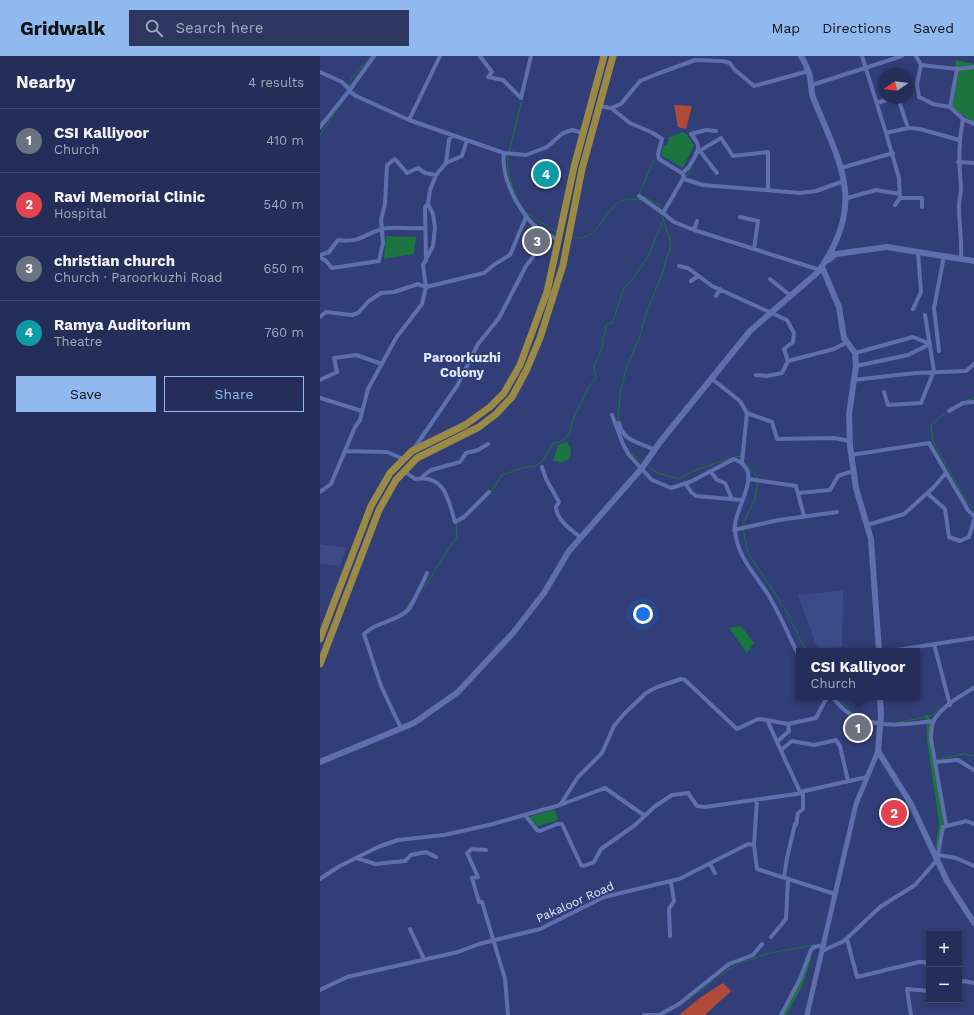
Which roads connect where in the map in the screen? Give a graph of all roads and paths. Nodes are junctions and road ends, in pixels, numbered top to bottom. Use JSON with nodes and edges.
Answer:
{"nodes":[{"id":1,"x":374,"y":56,"type":"edge"},
{"id":2,"x":480,"y":56,"type":"edge"},
{"id":3,"x":531,"y":56,"type":"edge"},
{"id":4,"x":604,"y":56,"type":"edge"},
{"id":5,"x":613,"y":56,"type":"edge"},
{"id":6,"x":801,"y":56,"type":"edge"},
{"id":7,"x":862,"y":56,"type":"edge"},
{"id":8,"x":902,"y":56,"type":"edge"},
{"id":9,"x":916,"y":56,"type":"edge"},
{"id":10,"x":438,"y":57,"type":"edge"},
{"id":11,"x":921,"y":65,"type":"junction"},
{"id":12,"x":974,"y":67,"type":"edge"},
{"id":13,"x":866,"y":68,"type":"junction"},
{"id":14,"x":957,"y":69,"type":"junction"},
{"id":15,"x":809,"y":71,"type":"junction"},
{"id":16,"x":320,"y":72,"type":"edge"},
{"id":17,"x":812,"y":85,"type":"junction"},
{"id":18,"x":350,"y":90,"type":"junction"},
{"id":19,"x":877,"y":103,"type":"joint"},
{"id":20,"x":900,"y":104,"type":"edge"},
{"id":21,"x":599,"y":106,"type":"junction"},
{"id":22,"x":950,"y":107,"type":"junction"},
{"id":23,"x":611,"y":108,"type":"junction"},
{"id":24,"x":963,"y":119,"type":"junction"},
{"id":25,"x":409,"y":120,"type":"junction"},
{"id":26,"x":974,"y":124,"type":"edge"},
{"id":27,"x":320,"y":127,"type":"edge"},
{"id":28,"x":908,"y":128,"type":"junction"},
{"id":29,"x":716,"y":131,"type":"dead end"},
{"id":30,"x":583,"y":133,"type":"junction"},
{"id":31,"x":886,"y":133,"type":"junction"},
{"id":32,"x":452,"y":135,"type":"junction"},
{"id":33,"x":467,"y":140,"type":"junction"},
{"id":34,"x":959,"y":140,"type":"junction"},
{"id":35,"x":698,"y":152,"type":"junction"},
{"id":36,"x":507,"y":153,"type":"junction"},
{"id":37,"x":893,"y":153,"type":"junction"},
{"id":38,"x":958,"y":162,"type":"junction"},
{"id":39,"x":446,"y":163,"type":"junction"},
{"id":40,"x":974,"y":163,"type":"edge"},
{"id":41,"x":841,"y":168,"type":"junction"},
{"id":42,"x":682,"y":173,"type":"junction"},
{"id":43,"x":716,"y":173,"type":"dead end"},
{"id":44,"x":436,"y":176,"type":"junction"},
{"id":45,"x":685,"y":180,"type":"junction"},
{"id":46,"x":845,"y":181,"type":"junction"},
{"id":47,"x":768,"y":190,"type":"junction"},
{"id":48,"x":639,"y":196,"type":"dead end"},
{"id":49,"x":900,"y":196,"type":"junction"},
{"id":50,"x":847,"y":198,"type":"junction"},
{"id":51,"x":428,"y":204,"type":"junction"},
{"id":52,"x":895,"y":205,"type":"dead end"},
{"id":53,"x":922,"y":208,"type":"dead end"},
{"id":54,"x":663,"y":213,"type":"junction"},
{"id":55,"x":526,"y":217,"type":"junction"},
{"id":56,"x":740,"y":217,"type":"dead end"},
{"id":57,"x":697,"y":221,"type":"dead end"},
{"id":58,"x":425,"y":228,"type":"junction"},
{"id":59,"x":381,"y":230,"type":"junction"},
{"id":60,"x":694,"y":230,"type":"junction"},
{"id":61,"x":550,"y":235,"type":"junction"},
{"id":62,"x":558,"y":241,"type":"junction"},
{"id":63,"x":754,"y":249,"type":"junction"},
{"id":64,"x":918,"y":252,"type":"junction"},
{"id":65,"x":320,"y":256,"type":"edge"},
{"id":66,"x":944,"y":256,"type":"junction"},
{"id":67,"x":961,"y":259,"type":"junction"},
{"id":68,"x":426,"y":261,"type":"junction"},
{"id":69,"x":827,"y":261,"type":"junction"},
{"id":70,"x":974,"y":261,"type":"edge"},
{"id":71,"x":679,"y":266,"type":"dead end"},
{"id":72,"x":821,"y":269,"type":"junction"},
{"id":73,"x":698,"y":276,"type":"junction"},
{"id":74,"x":770,"y":279,"type":"dead end"},
{"id":75,"x":691,"y":281,"type":"dead end"},
{"id":76,"x":426,"y":287,"type":"junction"},
{"id":77,"x":720,"y":289,"type":"junction"},
{"id":78,"x":716,"y":296,"type":"dead end"},
{"id":79,"x":791,"y":296,"type":"junction"},
{"id":80,"x":913,"y":309,"type":"dead end"},
{"id":81,"x":772,"y":312,"type":"junction"},
{"id":82,"x":925,"y":315,"type":"dead end"},
{"id":83,"x":320,"y":317,"type":"edge"},
{"id":84,"x":846,"y":342,"type":"junction"},
{"id":85,"x":930,"y":344,"type":"junction"},
{"id":86,"x":939,"y":351,"type":"dead end"},
{"id":87,"x":855,"y":353,"type":"junction"},
{"id":88,"x":788,"y":361,"type":"junction"},
{"id":89,"x":382,"y":364,"type":"junction"},
{"id":90,"x":974,"y":364,"type":"edge"},
{"id":91,"x":856,"y":366,"type":"junction"},
{"id":92,"x":934,"y":371,"type":"junction"},
{"id":93,"x":756,"y":375,"type":"dead end"},
{"id":94,"x":320,"y":380,"type":"edge"},
{"id":95,"x":712,"y":380,"type":"junction"},
{"id":96,"x":854,"y":380,"type":"junction"},
{"id":97,"x":884,"y":392,"type":"dead end"},
{"id":98,"x":320,"y":398,"type":"edge"},
{"id":99,"x":974,"y":402,"type":"edge"},
{"id":100,"x":949,"y":410,"type":"dead end"},
{"id":101,"x":362,"y":411,"type":"junction"},
{"id":102,"x":747,"y":413,"type":"junction"},
{"id":103,"x":612,"y":415,"type":"dead end"},
{"id":104,"x":619,"y":423,"type":"dead end"},
{"id":105,"x":849,"y":441,"type":"junction"},
{"id":106,"x":488,"y":444,"type":"dead end"},
{"id":107,"x":655,"y":450,"type":"junction"},
{"id":108,"x":345,"y":451,"type":"junction"},
{"id":109,"x":412,"y":451,"type":"junction"},
{"id":110,"x":851,"y":456,"type":"junction"},
{"id":111,"x":403,"y":459,"type":"junction"},
{"id":112,"x":742,"y":462,"type":"junction"},
{"id":113,"x":542,"y":467,"type":"dead end"},
{"id":114,"x":642,"y":468,"type":"junction"},
{"id":115,"x":404,"y":470,"type":"junction"},
{"id":116,"x":853,"y":471,"type":"junction"},
{"id":117,"x":711,"y":472,"type":"junction"},
{"id":118,"x":946,"y":473,"type":"junction"},
{"id":119,"x":415,"y":479,"type":"junction"},
{"id":120,"x":748,"y":479,"type":"junction"},
{"id":121,"x":686,"y":483,"type":"junction"},
{"id":122,"x":320,"y":492,"type":"edge"},
{"id":123,"x":489,"y":492,"type":"dead end"},
{"id":124,"x":799,"y":493,"type":"junction"},
{"id":125,"x":928,"y":494,"type":"junction"},
{"id":126,"x":732,"y":499,"type":"junction"},
{"id":127,"x":742,"y":500,"type":"junction"},
{"id":128,"x":837,"y":512,"type":"dead end"},
{"id":129,"x":804,"y":516,"type":"junction"},
{"id":130,"x":974,"y":516,"type":"edge"},
{"id":131,"x":974,"y":520,"type":"edge"},
{"id":132,"x":867,"y":525,"type":"junction"},
{"id":133,"x":734,"y":530,"type":"junction"},
{"id":134,"x":580,"y":537,"type":"junction"},
{"id":135,"x":427,"y":573,"type":"dead end"},
{"id":136,"x":974,"y":638,"type":"edge"},
{"id":137,"x":320,"y":639,"type":"edge"},
{"id":138,"x":934,"y":644,"type":"junction"},
{"id":139,"x":879,"y":648,"type":"edge"},
{"id":140,"x":909,"y":648,"type":"edge"},
{"id":141,"x":796,"y":650,"type":"edge"},
{"id":142,"x":320,"y":664,"type":"edge"},
{"id":143,"x":974,"y":688,"type":"edge"},
{"id":144,"x":825,"y":700,"type":"edge"},
{"id":145,"x":835,"y":700,"type":"edge"},
{"id":146,"x":880,"y":700,"type":"edge"},
{"id":147,"x":950,"y":703,"type":"junction"},
{"id":148,"x":767,"y":720,"type":"junction"},
{"id":149,"x":934,"y":721,"type":"junction"},
{"id":150,"x":788,"y":724,"type":"junction"},
{"id":151,"x":880,"y":725,"type":"junction"},
{"id":152,"x":401,"y":728,"type":"junction"},
{"id":153,"x":778,"y":742,"type":"junction"},
{"id":154,"x":782,"y":750,"type":"junction"},
{"id":155,"x":878,"y":751,"type":"junction"},
{"id":156,"x":320,"y":762,"type":"edge"},
{"id":157,"x":935,"y":762,"type":"junction"},
{"id":158,"x":974,"y":770,"type":"edge"},
{"id":159,"x":867,"y":777,"type":"junction"},
{"id":160,"x":848,"y":781,"type":"junction"},
{"id":161,"x":803,"y":793,"type":"junction"},
{"id":162,"x":757,"y":799,"type":"junction"},
{"id":163,"x":560,"y":805,"type":"junction"},
{"id":164,"x":525,"y":815,"type":"junction"},
{"id":165,"x":645,"y":816,"type":"junction"},
{"id":166,"x":974,"y":824,"type":"edge"},
{"id":167,"x":946,"y":825,"type":"junction"},
{"id":168,"x":754,"y":845,"type":"junction"},
{"id":169,"x":486,"y":850,"type":"dead end"},
{"id":170,"x":436,"y":857,"type":"dead end"},
{"id":171,"x":356,"y":858,"type":"junction"},
{"id":172,"x":938,"y":858,"type":"junction"},
{"id":173,"x":710,"y":864,"type":"junction"},
{"id":174,"x":974,"y":866,"type":"edge"},
{"id":175,"x":714,"y":873,"type":"dead end"},
{"id":176,"x":786,"y":878,"type":"junction"},
{"id":177,"x":320,"y":879,"type":"edge"},
{"id":178,"x":671,"y":882,"type":"junction"},
{"id":179,"x":835,"y":894,"type":"junction"},
{"id":180,"x":974,"y":923,"type":"edge"},
{"id":181,"x":410,"y":929,"type":"dead end"},
{"id":182,"x":670,"y":936,"type":"dead end"},
{"id":183,"x":770,"y":937,"type":"dead end"},
{"id":184,"x":847,"y":939,"type":"junction"},
{"id":185,"x":493,"y":940,"type":"junction"},
{"id":186,"x":762,"y":944,"type":"dead end"},
{"id":187,"x":824,"y":945,"type":"junction"},
{"id":188,"x":822,"y":951,"type":"junction"},
{"id":189,"x":424,"y":959,"type":"junction"},
{"id":190,"x":926,"y":963,"type":"edge"},
{"id":191,"x":962,"y":982,"type":"edge"},
{"id":192,"x":974,"y":982,"type":"edge"},
{"id":193,"x":320,"y":990,"type":"edge"},
{"id":194,"x":926,"y":991,"type":"edge"},
{"id":195,"x":508,"y":1015,"type":"edge"},
{"id":196,"x":644,"y":1015,"type":"edge"},
{"id":197,"x":781,"y":1015,"type":"edge"},
{"id":198,"x":807,"y":1015,"type":"edge"},
{"id":199,"x":911,"y":1015,"type":"edge"}],
"edges":[{"from":1,"to":18,"type":"street"},
{"from":2,"to":3,"type":"street"},
{"from":4,"to":30,"type":"main road"},
{"from":5,"to":21,"type":"main road"},
{"from":6,"to":15,"type":"main road"},
{"from":7,"to":13,"type":"street"},
{"from":8,"to":13,"type":"street"},
{"from":9,"to":11,"type":"street"},
{"from":10,"to":25,"type":"street"},
{"from":11,"to":14,"type":"street"},
{"from":11,"to":22,"type":"street"},
{"from":12,"to":14,"type":"street"},
{"from":13,"to":17,"type":"street"},
{"from":13,"to":19,"type":"street"},
{"from":14,"to":22,"type":"street"},
{"from":15,"to":17,"type":"main road"},
{"from":15,"to":23,"type":"street"},
{"from":16,"to":18,"type":"street"},
{"from":17,"to":41,"type":"main road"},
{"from":18,"to":25,"type":"street"},
{"from":18,"to":27,"type":"street"},
{"from":19,"to":31,"type":"street"},
{"from":20,"to":28,"type":"street"},
{"from":21,"to":23,"type":"street"},
{"from":21,"to":115,"type":"main road"},
{"from":22,"to":24,"type":"street"},
{"from":23,"to":42,"type":"street"},
{"from":24,"to":26,"type":"street"},
{"from":24,"to":34,"type":"street"},
{"from":25,"to":32,"type":"street"},
{"from":28,"to":31,"type":"street"},
{"from":28,"to":34,"type":"street"},
{"from":29,"to":35,"type":"street"},
{"from":30,"to":36,"type":"street"},
{"from":30,"to":62,"type":"main road"},
{"from":31,"to":37,"type":"street"},
{"from":32,"to":33,"type":"street"},
{"from":32,"to":39,"type":"street"},
{"from":33,"to":36,"type":"street"},
{"from":33,"to":39,"type":"street"},
{"from":34,"to":38,"type":"street"},
{"from":35,"to":42,"type":"street"},
{"from":35,"to":43,"type":"street"},
{"from":35,"to":47,"type":"street"},
{"from":36,"to":55,"type":"street"},
{"from":37,"to":41,"type":"street"},
{"from":37,"to":49,"type":"street"},
{"from":38,"to":40,"type":"street"},
{"from":38,"to":67,"type":"street"},
{"from":39,"to":44,"type":"street"},
{"from":41,"to":46,"type":"main road"},
{"from":42,"to":45,"type":"street"},
{"from":44,"to":51,"type":"street"},
{"from":44,"to":59,"type":"street"},
{"from":45,"to":47,"type":"street"},
{"from":45,"to":54,"type":"street"},
{"from":46,"to":47,"type":"street"},
{"from":46,"to":50,"type":"main road"},
{"from":48,"to":54,"type":"street"},
{"from":49,"to":50,"type":"street"},
{"from":49,"to":52,"type":"street"},
{"from":49,"to":53,"type":"street"},
{"from":50,"to":69,"type":"main road"},
{"from":51,"to":58,"type":"street"},
{"from":51,"to":68,"type":"street"},
{"from":54,"to":60,"type":"street"},
{"from":55,"to":61,"type":"street"},
{"from":55,"to":76,"type":"street"},
{"from":56,"to":63,"type":"street"},
{"from":57,"to":60,"type":"street"},
{"from":58,"to":59,"type":"street"},
{"from":58,"to":68,"type":"street"},
{"from":59,"to":65,"type":"street"},
{"from":59,"to":65,"type":"street"},
{"from":60,"to":63,"type":"street"},
{"from":61,"to":62,"type":"street"},
{"from":61,"to":109,"type":"street"},
{"from":62,"to":109,"type":"main road"},
{"from":63,"to":72,"type":"street"},
{"from":64,"to":66,"type":"main road"},
{"from":64,"to":69,"type":"main road"},
{"from":64,"to":80,"type":"street"},
{"from":66,"to":67,"type":"main road"},
{"from":66,"to":86,"type":"street"},
{"from":67,"to":70,"type":"main road"},
{"from":68,"to":76,"type":"street"},
{"from":69,"to":72,"type":"main road"},
{"from":71,"to":73,"type":"street"},
{"from":72,"to":79,"type":"main road"},
{"from":72,"to":84,"type":"main road"},
{"from":73,"to":75,"type":"street"},
{"from":73,"to":77,"type":"street"},
{"from":74,"to":79,"type":"street"},
{"from":76,"to":83,"type":"street"},
{"from":76,"to":89,"type":"street"},
{"from":77,"to":78,"type":"street"},
{"from":77,"to":81,"type":"street"},
{"from":79,"to":81,"type":"main road"},
{"from":81,"to":88,"type":"street"},
{"from":81,"to":95,"type":"main road"},
{"from":82,"to":85,"type":"street"},
{"from":84,"to":87,"type":"main road"},
{"from":84,"to":88,"type":"street"},
{"from":85,"to":87,"type":"street"},
{"from":85,"to":91,"type":"street"},
{"from":85,"to":92,"type":"street"},
{"from":87,"to":91,"type":"main road"},
{"from":88,"to":93,"type":"street"},
{"from":89,"to":94,"type":"street"},
{"from":89,"to":101,"type":"street"},
{"from":90,"to":92,"type":"street"},
{"from":91,"to":96,"type":"main road"},
{"from":92,"to":96,"type":"street"},
{"from":92,"to":97,"type":"street"},
{"from":95,"to":102,"type":"street"},
{"from":95,"to":107,"type":"main road"},
{"from":96,"to":105,"type":"main road"},
{"from":98,"to":101,"type":"street"},
{"from":99,"to":100,"type":"street"},
{"from":101,"to":108,"type":"street"},
{"from":102,"to":105,"type":"street"},
{"from":102,"to":112,"type":"street"},
{"from":103,"to":114,"type":"street"},
{"from":104,"to":107,"type":"street"},
{"from":105,"to":110,"type":"main road"},
{"from":106,"to":119,"type":"street"},
{"from":107,"to":114,"type":"main road"},
{"from":108,"to":111,"type":"street"},
{"from":108,"to":122,"type":"street"},
{"from":109,"to":111,"type":"main road"},
{"from":110,"to":116,"type":"main road"},
{"from":110,"to":118,"type":"street"},
{"from":111,"to":137,"type":"main road"},
{"from":112,"to":117,"type":"street"},
{"from":112,"to":120,"type":"street"},
{"from":113,"to":134,"type":"street"},
{"from":114,"to":121,"type":"street"},
{"from":114,"to":134,"type":"main road"},
{"from":115,"to":119,"type":"street"},
{"from":115,"to":142,"type":"main road"},
{"from":116,"to":124,"type":"street"},
{"from":116,"to":132,"type":"main road"},
{"from":117,"to":121,"type":"street"},
{"from":117,"to":126,"type":"street"},
{"from":118,"to":125,"type":"street"},
{"from":118,"to":130,"type":"street"},
{"from":119,"to":123,"type":"street"},
{"from":120,"to":124,"type":"street"},
{"from":120,"to":127,"type":"street"},
{"from":121,"to":126,"type":"street"},
{"from":124,"to":129,"type":"street"},
{"from":125,"to":131,"type":"street"},
{"from":125,"to":132,"type":"street"},
{"from":126,"to":127,"type":"street"},
{"from":127,"to":133,"type":"street"},
{"from":128,"to":129,"type":"street"},
{"from":129,"to":133,"type":"street"},
{"from":132,"to":139,"type":"main road"},
{"from":133,"to":141,"type":"street"},
{"from":134,"to":152,"type":"main road"},
{"from":135,"to":152,"type":"street"},
{"from":136,"to":138,"type":"street"},
{"from":138,"to":140,"type":"street"},
{"from":138,"to":147,"type":"street"},
{"from":143,"to":147,"type":"street"},
{"from":144,"to":150,"type":"street"},
{"from":145,"to":151,"type":"street"},
{"from":146,"to":151,"type":"main road"},
{"from":147,"to":149,"type":"street"},
{"from":148,"to":150,"type":"street"},
{"from":148,"to":153,"type":"street"},
{"from":148,"to":163,"type":"street"},
{"from":149,"to":151,"type":"street"},
{"from":149,"to":157,"type":"street"},
{"from":150,"to":153,"type":"street"},
{"from":151,"to":155,"type":"main road"},
{"from":152,"to":156,"type":"main road"},
{"from":153,"to":154,"type":"street"},
{"from":154,"to":160,"type":"street"},
{"from":154,"to":161,"type":"street"},
{"from":155,"to":159,"type":"street"},
{"from":155,"to":172,"type":"main road"},
{"from":157,"to":158,"type":"street"},
{"from":157,"to":167,"type":"street"},
{"from":159,"to":160,"type":"street"},
{"from":159,"to":179,"type":"street"},
{"from":160,"to":161,"type":"street"},
{"from":161,"to":162,"type":"street"},
{"from":161,"to":176,"type":"street"},
{"from":162,"to":165,"type":"street"},
{"from":162,"to":168,"type":"street"},
{"from":163,"to":164,"type":"street"},
{"from":163,"to":165,"type":"street"},
{"from":164,"to":165,"type":"street"},
{"from":164,"to":171,"type":"street"},
{"from":166,"to":167,"type":"street"},
{"from":167,"to":172,"type":"street"},
{"from":168,"to":173,"type":"street","name":"Pakaloor Road"},
{"from":168,"to":176,"type":"street"},
{"from":169,"to":185,"type":"street"},
{"from":170,"to":171,"type":"street"},
{"from":171,"to":177,"type":"street"},
{"from":172,"to":174,"type":"street"},
{"from":172,"to":180,"type":"main road"},
{"from":172,"to":184,"type":"street"},
{"from":173,"to":175,"type":"street"},
{"from":173,"to":178,"type":"street","name":"Pakaloor Road"},
{"from":176,"to":179,"type":"street"},
{"from":176,"to":183,"type":"street"},
{"from":178,"to":182,"type":"street"},
{"from":178,"to":185,"type":"street","name":"Pakaloor Road"},
{"from":179,"to":187,"type":"street"},
{"from":181,"to":189,"type":"street"},
{"from":184,"to":188,"type":"street"},
{"from":184,"to":190,"type":"street"},
{"from":185,"to":189,"type":"street","name":"Pakaloor Road"},
{"from":185,"to":195,"type":"street"},
{"from":186,"to":196,"type":"street"},
{"from":187,"to":188,"type":"street"},
{"from":187,"to":197,"type":"street"},
{"from":188,"to":198,"type":"street"},
{"from":189,"to":193,"type":"street","name":"Pakaloor Road"},
{"from":191,"to":192,"type":"street"},
{"from":194,"to":199,"type":"street"}]}
